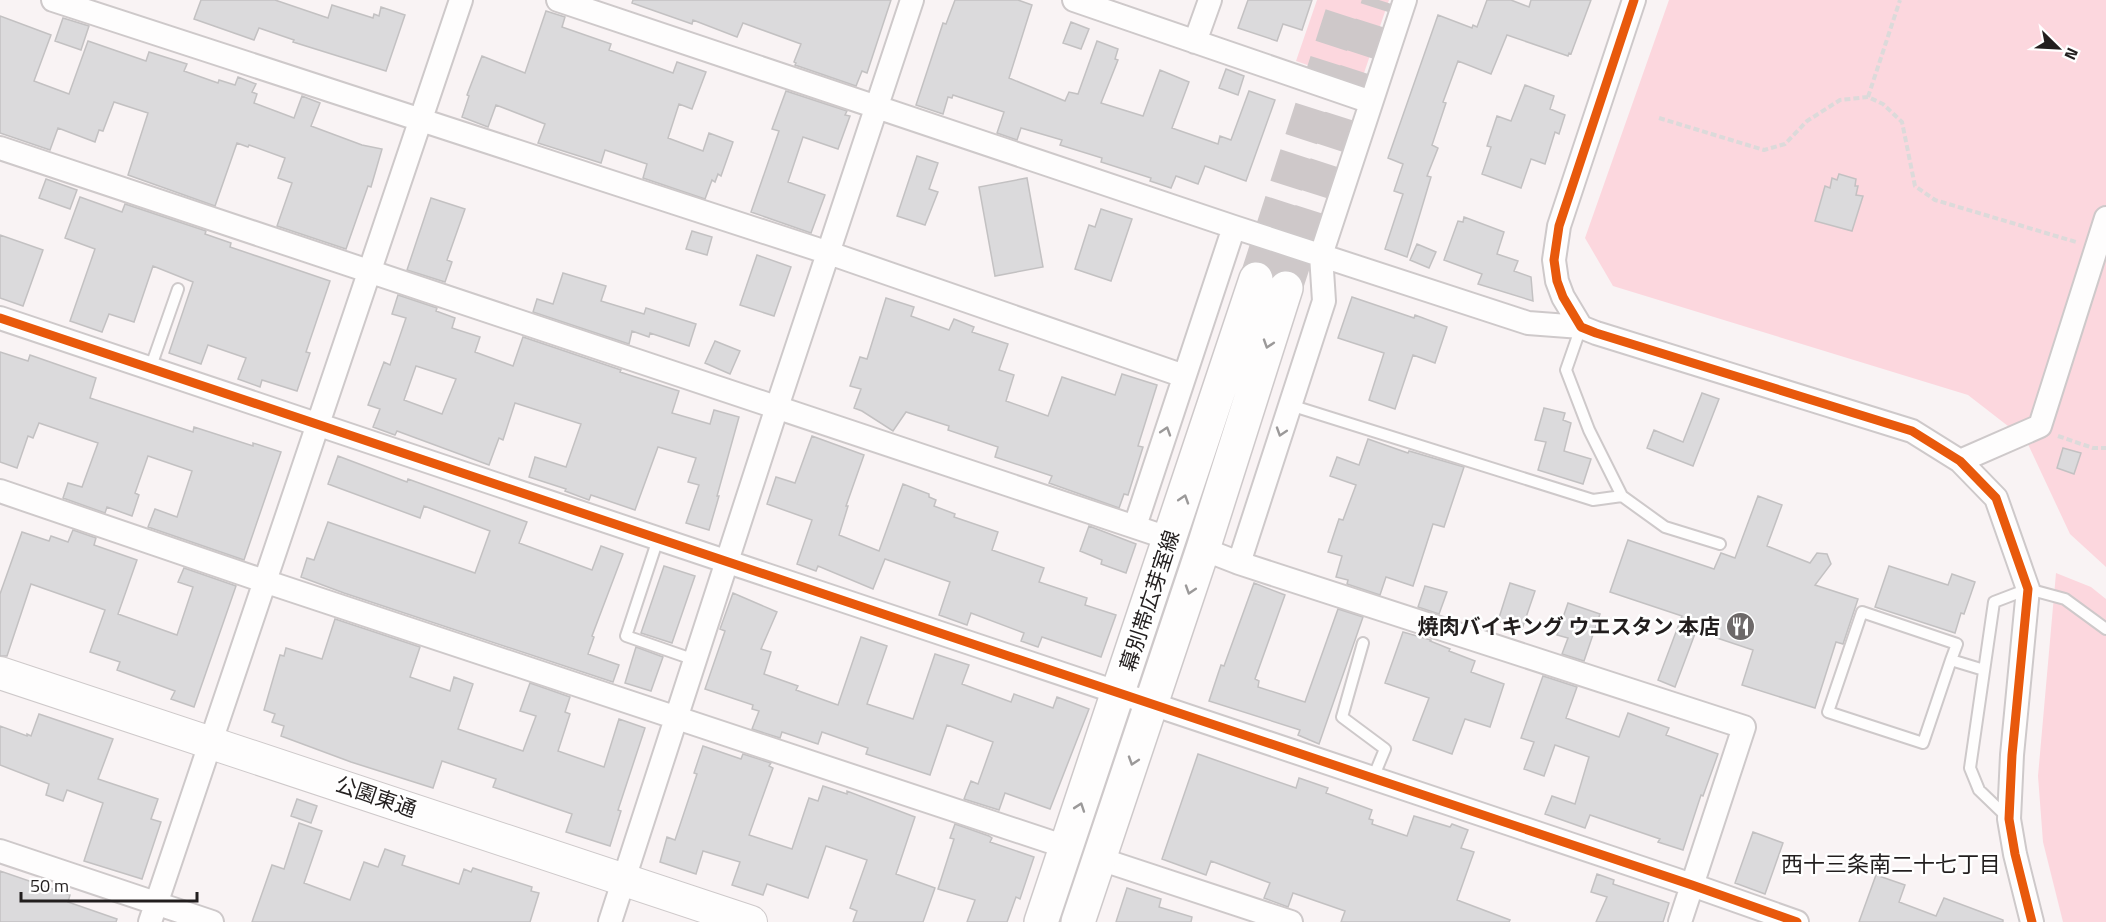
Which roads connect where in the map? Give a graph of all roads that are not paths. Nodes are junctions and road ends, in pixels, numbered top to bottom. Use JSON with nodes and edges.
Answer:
{"nodes":[{"id":1,"x":53,"y":0,"type":"edge"},
{"id":2,"x":461,"y":0,"type":"edge"},
{"id":3,"x":558,"y":0,"type":"edge"},
{"id":4,"x":912,"y":0,"type":"edge"},
{"id":5,"x":1074,"y":0,"type":"edge"},
{"id":6,"x":1210,"y":0,"type":"edge"},
{"id":7,"x":1405,"y":0,"type":"edge"},
{"id":8,"x":1634,"y":0,"type":"edge"},
{"id":9,"x":1195,"y":42,"type":"junction"},
{"id":10,"x":1371,"y":102,"type":"junction"},
{"id":11,"x":876,"y":107,"type":"junction"},
{"id":12,"x":421,"y":119,"type":"junction"},
{"id":13,"x":0,"y":147,"type":"edge"},
{"id":14,"x":2106,"y":218,"type":"edge"},
{"id":15,"x":1234,"y":227,"type":"junction"},
{"id":16,"x":829,"y":253,"type":"junction"},
{"id":17,"x":1321,"y":255,"type":"junction"},
{"id":18,"x":370,"y":273,"type":"junction"},
{"id":19,"x":178,"y":289,"type":"dead end"},
{"id":20,"x":0,"y":318,"type":"edge"},
{"id":21,"x":1581,"y":327,"type":"junction"},
{"id":22,"x":150,"y":369,"type":"junction"},
{"id":23,"x":1184,"y":376,"type":"junction"},
{"id":24,"x":1290,"y":405,"type":"junction"},
{"id":25,"x":777,"y":406,"type":"junction"},
{"id":26,"x":317,"y":425,"type":"junction"},
{"id":27,"x":1960,"y":461,"type":"junction"},
{"id":28,"x":0,"y":492,"type":"edge"},
{"id":29,"x":1622,"y":496,"type":"junction"},
{"id":30,"x":1136,"y":526,"type":"junction"},
{"id":31,"x":658,"y":539,"type":"junction"},
{"id":32,"x":1171,"y":539,"type":"junction"},
{"id":33,"x":1720,"y":544,"type":"dead end"},
{"id":34,"x":1203,"y":549,"type":"junction"},
{"id":35,"x":727,"y":562,"type":"junction"},
{"id":36,"x":1239,"y":563,"type":"junction"},
{"id":37,"x":264,"y":581,"type":"junction"},
{"id":38,"x":2028,"y":589,"type":"junction"},
{"id":39,"x":2106,"y":629,"type":"edge"},
{"id":40,"x":1363,"y":643,"type":"dead end"},
{"id":41,"x":695,"y":660,"type":"junction"},
{"id":42,"x":1952,"y":660,"type":"junction"},
{"id":43,"x":1984,"y":670,"type":"junction"},
{"id":44,"x":0,"y":673,"type":"edge"},
{"id":45,"x":1119,"y":694,"type":"junction"},
{"id":46,"x":1152,"y":705,"type":"junction"},
{"id":47,"x":676,"y":718,"type":"junction"},
{"id":48,"x":210,"y":743,"type":"junction"},
{"id":49,"x":1373,"y":778,"type":"junction"},
{"id":50,"x":2009,"y":819,"type":"junction"},
{"id":51,"x":1066,"y":847,"type":"junction"},
{"id":52,"x":0,"y":851,"type":"edge"},
{"id":53,"x":1100,"y":859,"type":"junction"},
{"id":54,"x":624,"y":881,"type":"junction"},
{"id":55,"x":1692,"y":885,"type":"junction"},
{"id":56,"x":153,"y":913,"type":"edge"},
{"id":57,"x":212,"y":922,"type":"edge"},
{"id":58,"x":610,"y":922,"type":"edge"},
{"id":59,"x":751,"y":922,"type":"edge"},
{"id":60,"x":1041,"y":922,"type":"edge"},
{"id":61,"x":1078,"y":922,"type":"edge"},
{"id":62,"x":1291,"y":922,"type":"edge"},
{"id":63,"x":1680,"y":922,"type":"edge"},
{"id":64,"x":1797,"y":922,"type":"edge"},
{"id":65,"x":2032,"y":922,"type":"edge"}],
"edges":[{"from":1,"to":12,"type":"street"},
{"from":2,"to":12,"type":"street"},
{"from":3,"to":11,"type":"street"},
{"from":4,"to":11,"type":"street"},
{"from":5,"to":9,"type":"street"},
{"from":6,"to":9,"type":"street"},
{"from":7,"to":10,"type":"street"},
{"from":8,"to":21,"type":"street"},
{"from":9,"to":10,"type":"street"},
{"from":10,"to":17,"type":"street"},
{"from":11,"to":15,"type":"street"},
{"from":11,"to":16,"type":"street"},
{"from":12,"to":16,"type":"street"},
{"from":12,"to":18,"type":"street"},
{"from":13,"to":18,"type":"street"},
{"from":14,"to":27,"type":"street"},
{"from":15,"to":17,"type":"street"},
{"from":15,"to":23,"type":"street"},
{"from":16,"to":23,"type":"street"},
{"from":16,"to":25,"type":"street"},
{"from":17,"to":21,"type":"street"},
{"from":17,"to":24,"type":"street"},
{"from":18,"to":25,"type":"street"},
{"from":18,"to":26,"type":"street"},
{"from":19,"to":22,"type":"lane"},
{"from":20,"to":22,"type":"street"},
{"from":21,"to":27,"type":"street"},
{"from":21,"to":29,"type":"lane"},
{"from":22,"to":26,"type":"street"},
{"from":30,"to":23,"type":"street","one_way":true},
{"from":24,"to":29,"type":"lane"},
{"from":24,"to":36,"type":"street","one_way":true},
{"from":25,"to":30,"type":"street"},
{"from":25,"to":35,"type":"street"},
{"from":26,"to":31,"type":"street"},
{"from":26,"to":37,"type":"street"},
{"from":27,"to":38,"type":"street"},
{"from":28,"to":37,"type":"street"},
{"from":29,"to":33,"type":"lane"},
{"from":30,"to":32,"type":"street"},
{"from":31,"to":35,"type":"street"},
{"from":31,"to":41,"type":"lane"},
{"from":32,"to":34,"type":"main road","name":"幕別帯広芽室線","one_way":true},
{"from":32,"to":45,"type":"main road","name":"幕別帯広芽室線"},
{"from":34,"to":36,"type":"street"},
{"from":34,"to":46,"type":"main road","name":"幕別帯広芽室線","one_way":true},
{"from":35,"to":41,"type":"street"},
{"from":35,"to":45,"type":"street"},
{"from":36,"to":55,"type":"street"},
{"from":37,"to":47,"type":"street"},
{"from":37,"to":48,"type":"street"},
{"from":38,"to":39,"type":"lane"},
{"from":38,"to":43,"type":"lane"},
{"from":38,"to":50,"type":"street"},
{"from":40,"to":49,"type":"lane"},
{"from":41,"to":47,"type":"street"},
{"from":42,"to":42,"type":"lane"},
{"from":42,"to":43,"type":"lane"},
{"from":43,"to":50,"type":"lane"},
{"from":44,"to":48,"type":"street","name":"公園東通"},
{"from":45,"to":46,"type":"street"},
{"from":51,"to":45,"type":"main road","name":"幕別帯広芽室線","one_way":true},
{"from":46,"to":49,"type":"street"},
{"from":46,"to":53,"type":"main road","name":"幕別帯広芽室線","one_way":true},
{"from":47,"to":51,"type":"street"},
{"from":47,"to":54,"type":"street"},
{"from":48,"to":54,"type":"street","name":"公園東通"},
{"from":48,"to":56,"type":"street"},
{"from":49,"to":55,"type":"street"},
{"from":50,"to":65,"type":"street"},
{"from":51,"to":60,"type":"main road","name":"幕別帯広芽室線"},
{"from":52,"to":56,"type":"street"},
{"from":53,"to":61,"type":"main road","name":"幕別帯広芽室線"},
{"from":53,"to":62,"type":"street"},
{"from":54,"to":58,"type":"street"},
{"from":54,"to":59,"type":"street","name":"公園東通"},
{"from":55,"to":63,"type":"street"},
{"from":55,"to":64,"type":"street"},
{"from":56,"to":57,"type":"street"}]}
